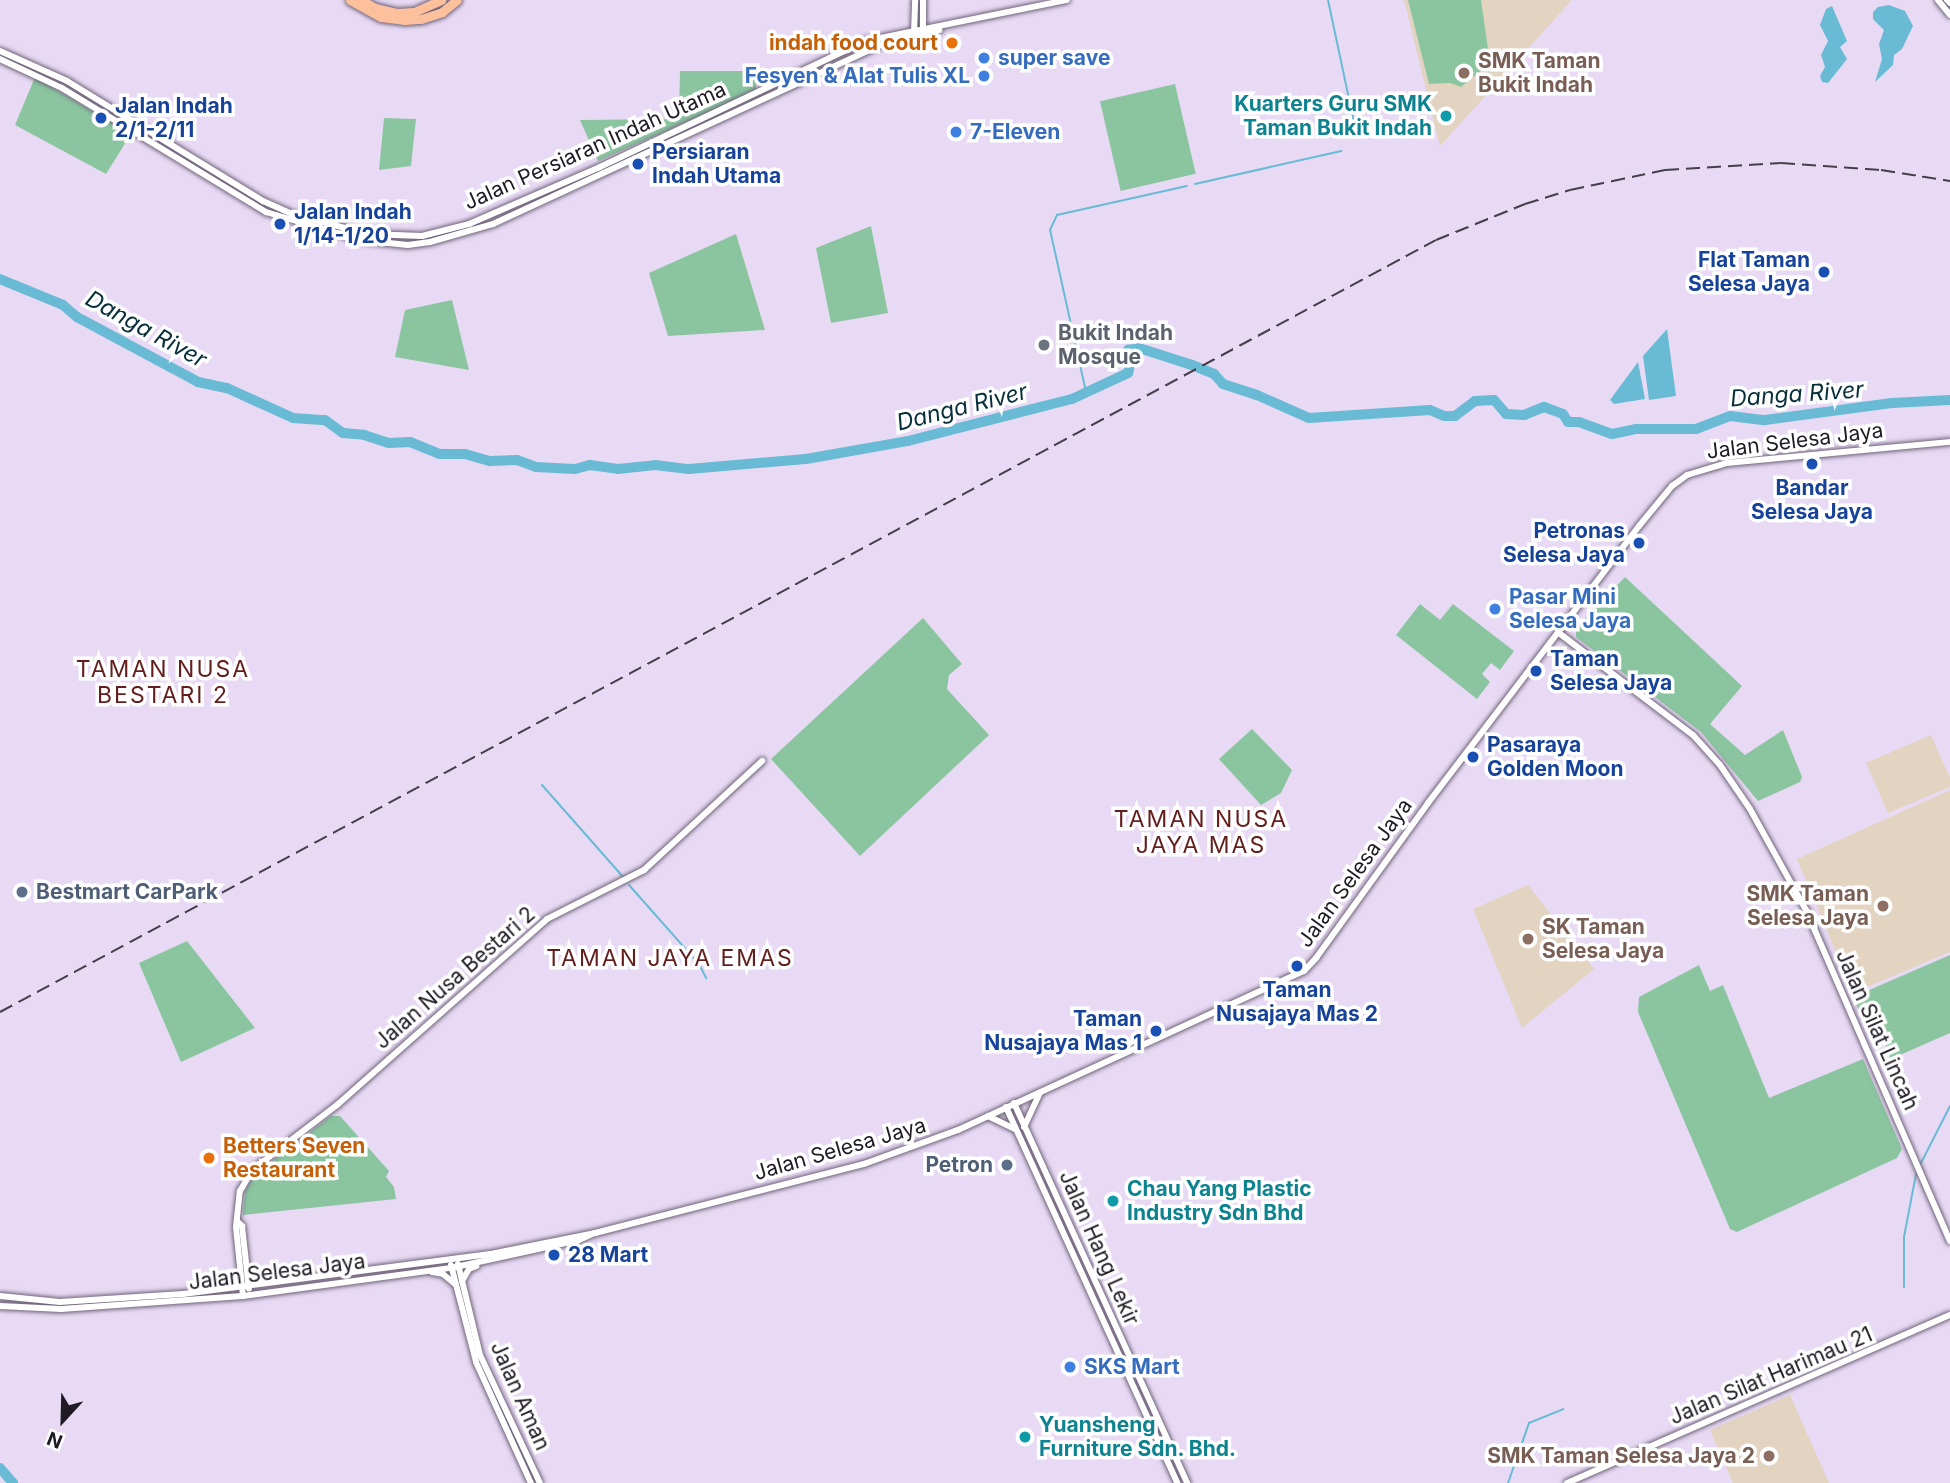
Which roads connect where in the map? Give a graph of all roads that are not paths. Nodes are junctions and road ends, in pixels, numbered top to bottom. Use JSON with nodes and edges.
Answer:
{"nodes":[{"id":1,"x":350,"y":0,"type":"edge"},
{"id":2,"x":361,"y":0,"type":"edge"},
{"id":3,"x":441,"y":0,"type":"edge"},
{"id":4,"x":457,"y":0,"type":"edge"},
{"id":5,"x":915,"y":0,"type":"edge"},
{"id":6,"x":923,"y":0,"type":"edge"},
{"id":7,"x":1067,"y":0,"type":"edge"},
{"id":8,"x":1938,"y":0,"type":"edge"},
{"id":9,"x":1950,"y":15,"type":"edge"},
{"id":10,"x":922,"y":32,"type":"junction"},
{"id":11,"x":914,"y":33,"type":"junction"},
{"id":12,"x":0,"y":51,"type":"edge"},
{"id":13,"x":0,"y":59,"type":"edge"},
{"id":14,"x":67,"y":81,"type":"junction"},
{"id":15,"x":54,"y":84,"type":"junction"},
{"id":16,"x":73,"y":94,"type":"junction"},
{"id":17,"x":130,"y":120,"type":"junction"},
{"id":18,"x":149,"y":132,"type":"junction"},
{"id":19,"x":134,"y":134,"type":"junction"},
{"id":20,"x":228,"y":180,"type":"junction"},
{"id":21,"x":214,"y":181,"type":"junction"},
{"id":22,"x":231,"y":191,"type":"junction"},
{"id":23,"x":1950,"y":442,"type":"edge"},
{"id":24,"x":1559,"y":633,"type":"junction"},
{"id":25,"x":762,"y":761,"type":"dead end"},
{"id":26,"x":1041,"y":1091,"type":"junction"},
{"id":27,"x":1014,"y":1103,"type":"junction"},
{"id":28,"x":1006,"y":1107,"type":"junction"},
{"id":29,"x":988,"y":1116,"type":"junction"},
{"id":30,"x":1024,"y":1126,"type":"junction"},
{"id":31,"x":1017,"y":1130,"type":"junction"},
{"id":32,"x":595,"y":1233,"type":"junction"},
{"id":33,"x":1950,"y":1241,"type":"edge"},
{"id":34,"x":492,"y":1261,"type":"junction"},
{"id":35,"x":454,"y":1263,"type":"junction"},
{"id":36,"x":406,"y":1272,"type":"junction"},
{"id":37,"x":459,"y":1283,"type":"junction"},
{"id":38,"x":245,"y":1286,"type":"junction"},
{"id":39,"x":246,"y":1295,"type":"junction"},
{"id":40,"x":0,"y":1296,"type":"edge"},
{"id":41,"x":0,"y":1306,"type":"edge"},
{"id":42,"x":1950,"y":1315,"type":"edge"},
{"id":43,"x":531,"y":1483,"type":"edge"},
{"id":44,"x":540,"y":1483,"type":"edge"},
{"id":45,"x":1177,"y":1483,"type":"edge"},
{"id":46,"x":1187,"y":1483,"type":"edge"},
{"id":47,"x":1567,"y":1483,"type":"edge"}],
"edges":[{"from":1,"to":4,"type":"highway"},
{"from":2,"to":3,"type":"highway"},
{"from":5,"to":11,"type":"street"},
{"from":6,"to":10,"type":"street"},
{"from":7,"to":10,"type":"street"},
{"from":8,"to":9,"type":"street"},
{"from":10,"to":11,"type":"street"},
{"from":11,"to":20,"type":"street","name":"Jalan Persiaran Indah Utama"},
{"from":11,"to":22,"type":"street","name":"Jalan Persiaran Indah Utama"},
{"from":12,"to":14,"type":"street","name":"Jalan Persiaran Indah Utama"},
{"from":13,"to":15,"type":"street","name":"Jalan Persiaran Indah Utama"},
{"from":14,"to":15,"type":"street"},
{"from":14,"to":16,"type":"street"},
{"from":14,"to":17,"type":"street","name":"Jalan Persiaran Indah Utama"},
{"from":15,"to":16,"type":"street","name":"Jalan Persiaran Indah Utama"},
{"from":16,"to":19,"type":"street","name":"Jalan Persiaran Indah Utama"},
{"from":17,"to":18,"type":"street","name":"Jalan Persiaran Indah Utama"},
{"from":17,"to":19,"type":"street"},
{"from":18,"to":19,"type":"street"},
{"from":18,"to":20,"type":"street","name":"Jalan Persiaran Indah Utama"},
{"from":19,"to":21,"type":"street","name":"Jalan Persiaran Indah Utama"},
{"from":20,"to":21,"type":"street"},
{"from":20,"to":22,"type":"street"},
{"from":21,"to":22,"type":"street","name":"Jalan Persiaran Indah Utama"},
{"from":23,"to":24,"type":"street","name":"Jalan Selesa Jaya"},
{"from":24,"to":26,"type":"street","name":"Jalan Selesa Jaya"},
{"from":24,"to":33,"type":"street","name":"Jalan Silat Lincah"},
{"from":25,"to":38,"type":"street","name":"Jalan Nusa Bestari 2"},
{"from":26,"to":27,"type":"street","name":"Jalan Selesa Jaya"},
{"from":26,"to":30,"type":"street"},
{"from":27,"to":28,"type":"street","name":"Jalan Selesa Jaya"},
{"from":27,"to":30,"type":"street","name":"Jalan Hang Lekir"},
{"from":28,"to":29,"type":"street","name":"Jalan Selesa Jaya"},
{"from":28,"to":31,"type":"street","name":"Jalan Hang Lekir"},
{"from":29,"to":31,"type":"street"},
{"from":29,"to":32,"type":"street","name":"Jalan Selesa Jaya"},
{"from":30,"to":46,"type":"street","name":"Jalan Hang Lekir"},
{"from":31,"to":45,"type":"street","name":"Jalan Hang Lekir"},
{"from":32,"to":34,"type":"street","name":"Jalan Selesa Jaya"},
{"from":32,"to":35,"type":"street","name":"Jalan Selesa Jaya"},
{"from":34,"to":35,"type":"street","name":"Jalan Selesa Jaya"},
{"from":34,"to":37,"type":"street"},
{"from":35,"to":36,"type":"street","name":"Jalan Selesa Jaya"},
{"from":35,"to":37,"type":"street"},
{"from":35,"to":38,"type":"street","name":"Jalan Selesa Jaya"},
{"from":36,"to":37,"type":"street"},
{"from":36,"to":39,"type":"street","name":"Jalan Selesa Jaya"},
{"from":37,"to":43,"type":"street","name":"Jalan Aman"},
{"from":37,"to":44,"type":"street","name":"Jalan Aman"},
{"from":38,"to":39,"type":"street","name":"Jalan Nusa Bestari 2"},
{"from":38,"to":40,"type":"street","name":"Jalan Selesa Jaya"},
{"from":39,"to":41,"type":"street","name":"Jalan Selesa Jaya"},
{"from":42,"to":47,"type":"street","name":"Jalan Silat Harimau 21"}]}
